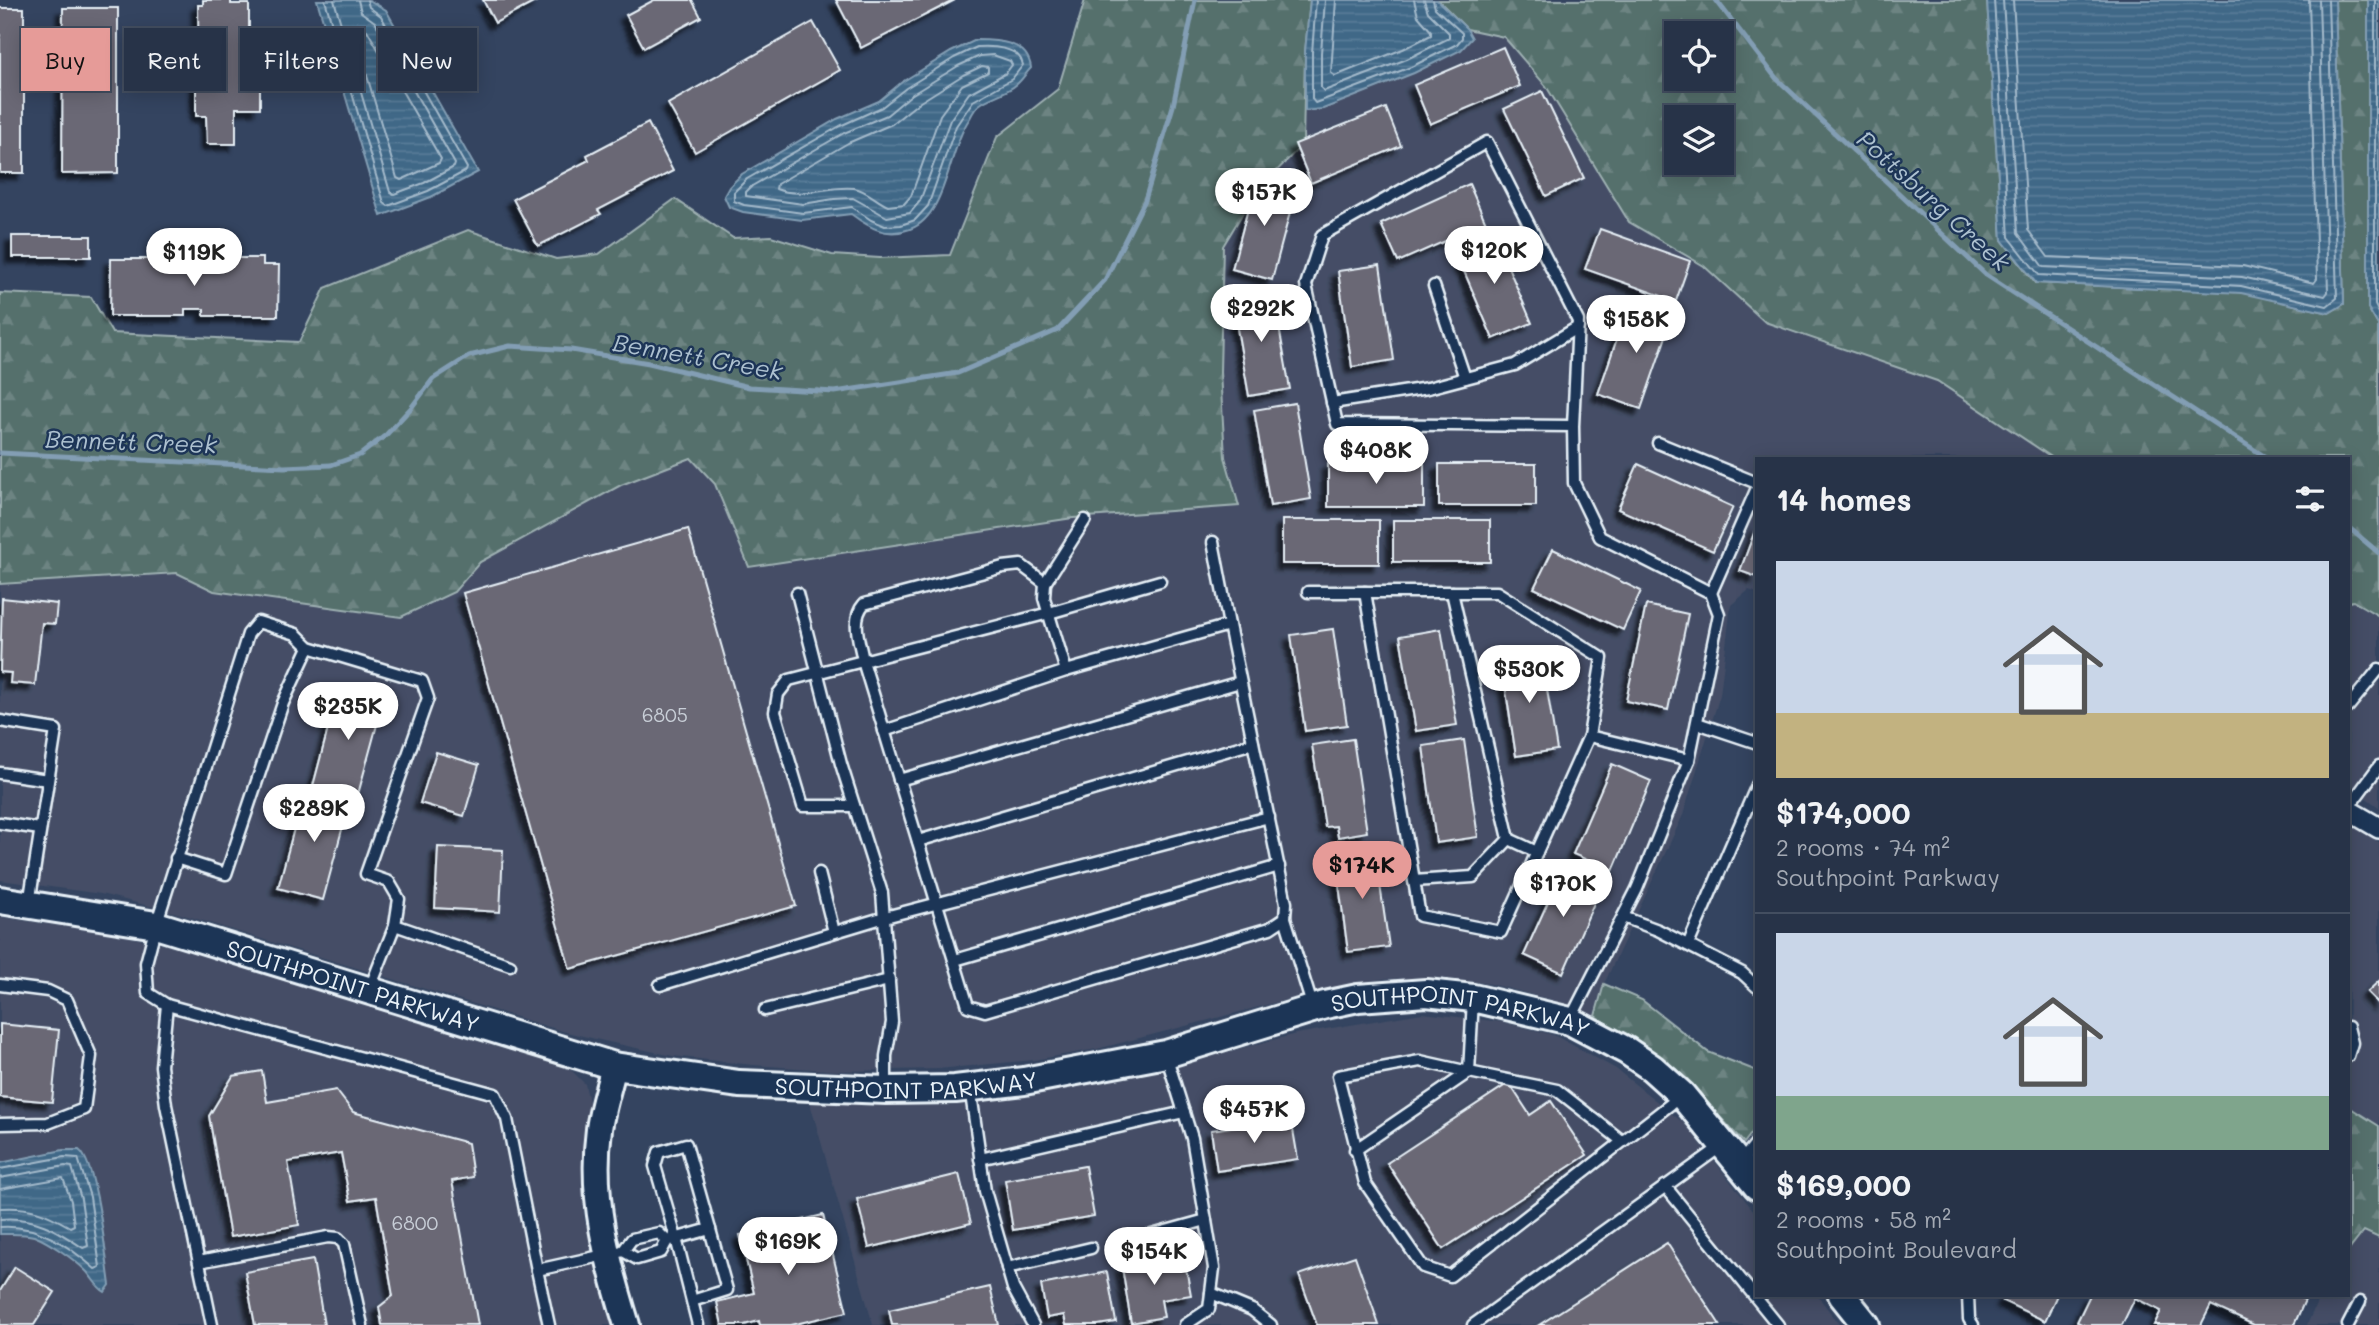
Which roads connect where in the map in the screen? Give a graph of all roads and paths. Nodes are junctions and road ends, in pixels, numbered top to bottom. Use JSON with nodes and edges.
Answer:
{"nodes":[{"id":1,"x":1434,"y":286,"type":"dead end"},
{"id":2,"x":1578,"y":327,"type":"junction"},
{"id":3,"x":1465,"y":378,"type":"junction"},
{"id":4,"x":1332,"y":403,"type":"junction"},
{"id":5,"x":1573,"y":426,"type":"junction"},
{"id":6,"x":1658,"y":443,"type":"dead end"},
{"id":7,"x":1755,"y":485,"type":"edge"},
{"id":8,"x":1755,"y":491,"type":"edge"},
{"id":9,"x":1085,"y":520,"type":"dead end"},
{"id":10,"x":1213,"y":542,"type":"dead end"},
{"id":11,"x":1160,"y":581,"type":"dead end"},
{"id":12,"x":1045,"y":583,"type":"junction"},
{"id":13,"x":1308,"y":592,"type":"dead end"},
{"id":14,"x":1365,"y":592,"type":"junction"},
{"id":15,"x":1452,"y":592,"type":"junction"},
{"id":16,"x":797,"y":593,"type":"dead end"},
{"id":17,"x":1710,"y":593,"type":"junction"},
{"id":18,"x":1049,"y":613,"type":"junction"},
{"id":19,"x":1229,"y":625,"type":"junction"},
{"id":20,"x":309,"y":647,"type":"junction"},
{"id":21,"x":863,"y":661,"type":"junction"},
{"id":22,"x":2379,"y":669,"type":"edge"},
{"id":23,"x":1066,"y":671,"type":"junction"},
{"id":24,"x":817,"y":673,"type":"junction"},
{"id":25,"x":1240,"y":682,"type":"junction"},
{"id":26,"x":2350,"y":705,"type":"edge"},
{"id":27,"x":0,"y":721,"type":"edge"},
{"id":28,"x":1697,"y":723,"type":"junction"},
{"id":29,"x":884,"y":731,"type":"junction"},
{"id":30,"x":1589,"y":736,"type":"junction"},
{"id":31,"x":1755,"y":742,"type":"edge"},
{"id":32,"x":1253,"y":743,"type":"junction"},
{"id":33,"x":1689,"y":760,"type":"junction"},
{"id":34,"x":2379,"y":766,"type":"edge"},
{"id":35,"x":0,"y":773,"type":"edge"},
{"id":36,"x":48,"y":780,"type":"junction"},
{"id":37,"x":900,"y":780,"type":"junction"},
{"id":38,"x":1755,"y":790,"type":"edge"},
{"id":39,"x":854,"y":806,"type":"junction"},
{"id":40,"x":2350,"y":806,"type":"edge"},
{"id":41,"x":2350,"y":810,"type":"edge"},
{"id":42,"x":1269,"y":817,"type":"junction"},
{"id":43,"x":0,"y":823,"type":"edge"},
{"id":44,"x":2379,"y":828,"type":"edge"},
{"id":45,"x":40,"y":829,"type":"junction"},
{"id":46,"x":1508,"y":839,"type":"junction"},
{"id":47,"x":918,"y":841,"type":"junction"},
{"id":48,"x":1537,"y":852,"type":"junction"},
{"id":49,"x":176,"y":858,"type":"junction"},
{"id":50,"x":1279,"y":866,"type":"junction"},
{"id":51,"x":818,"y":873,"type":"dead end"},
{"id":52,"x":1415,"y":881,"type":"junction"},
{"id":53,"x":0,"y":900,"type":"edge"},
{"id":54,"x":937,"y":903,"type":"junction"},
{"id":55,"x":29,"y":904,"type":"junction"},
{"id":56,"x":885,"y":917,"type":"junction"},
{"id":57,"x":1623,"y":917,"type":"junction"},
{"id":58,"x":1285,"y":918,"type":"junction"},
{"id":59,"x":156,"y":925,"type":"junction"},
{"id":60,"x":395,"y":925,"type":"junction"},
{"id":61,"x":834,"y":932,"type":"junction"},
{"id":62,"x":1688,"y":945,"type":"junction"},
{"id":63,"x":955,"y":960,"type":"junction"},
{"id":64,"x":510,"y":965,"type":"dead end"},
{"id":65,"x":889,"y":980,"type":"junction"},
{"id":66,"x":0,"y":985,"type":"edge"},
{"id":67,"x":660,"y":985,"type":"dead end"},
{"id":68,"x":1755,"y":985,"type":"edge"},
{"id":69,"x":368,"y":991,"type":"junction"},
{"id":70,"x":1473,"y":998,"type":"junction"},
{"id":71,"x":167,"y":1005,"type":"junction"},
{"id":72,"x":1313,"y":1008,"type":"junction"},
{"id":73,"x":765,"y":1010,"type":"dead end"},
{"id":74,"x":1570,"y":1021,"type":"junction"},
{"id":75,"x":1166,"y":1054,"type":"junction"},
{"id":76,"x":614,"y":1066,"type":"junction"},
{"id":77,"x":1469,"y":1072,"type":"junction"},
{"id":78,"x":970,"y":1087,"type":"junction"},
{"id":79,"x":886,"y":1090,"type":"junction"},
{"id":80,"x":1682,"y":1095,"type":"junction"},
{"id":81,"x":1184,"y":1112,"type":"junction"},
{"id":82,"x":0,"y":1124,"type":"edge"},
{"id":83,"x":1622,"y":1142,"type":"junction"},
{"id":84,"x":1755,"y":1143,"type":"edge"},
{"id":85,"x":1355,"y":1150,"type":"junction"},
{"id":86,"x":1731,"y":1154,"type":"junction"},
{"id":87,"x":980,"y":1158,"type":"junction"},
{"id":88,"x":1755,"y":1184,"type":"edge"},
{"id":89,"x":1665,"y":1186,"type":"junction"},
{"id":90,"x":1206,"y":1220,"type":"junction"},
{"id":91,"x":710,"y":1229,"type":"junction"},
{"id":92,"x":671,"y":1239,"type":"junction"},
{"id":93,"x":1123,"y":1242,"type":"dead end"},
{"id":94,"x":1091,"y":1248,"type":"dead end"},
{"id":95,"x":614,"y":1253,"type":"junction"},
{"id":96,"x":199,"y":1262,"type":"junction"},
{"id":97,"x":1007,"y":1268,"type":"junction"},
{"id":98,"x":537,"y":1270,"type":"junction"},
{"id":99,"x":1211,"y":1293,"type":"junction"},
{"id":100,"x":1755,"y":1297,"type":"edge"},
{"id":101,"x":1755,"y":1297,"type":"edge"},
{"id":102,"x":1844,"y":1297,"type":"edge"},
{"id":103,"x":1968,"y":1297,"type":"edge"},
{"id":104,"x":692,"y":1301,"type":"junction"},
{"id":105,"x":2360,"y":1302,"type":"dead end"},
{"id":106,"x":212,"y":1325,"type":"edge"},
{"id":107,"x":362,"y":1325,"type":"edge"},
{"id":108,"x":549,"y":1325,"type":"edge"},
{"id":109,"x":627,"y":1325,"type":"edge"},
{"id":110,"x":698,"y":1325,"type":"edge"},
{"id":111,"x":1034,"y":1325,"type":"edge"},
{"id":112,"x":1185,"y":1325,"type":"edge"},
{"id":113,"x":1271,"y":1325,"type":"edge"},
{"id":114,"x":1473,"y":1325,"type":"edge"},
{"id":115,"x":1778,"y":1325,"type":"edge"},
{"id":116,"x":1866,"y":1325,"type":"edge"},
{"id":117,"x":1973,"y":1325,"type":"edge"},
{"id":118,"x":2348,"y":1325,"type":"edge"}],
"edges":[{"from":1,"to":3,"type":"lane"},
{"from":2,"to":3,"type":"lane"},
{"from":2,"to":4,"type":"lane"},
{"from":2,"to":5,"type":"lane"},
{"from":3,"to":4,"type":"lane"},
{"from":4,"to":5,"type":"lane"},
{"from":5,"to":17,"type":"lane"},
{"from":6,"to":7,"type":"lane"},
{"from":8,"to":17,"type":"lane"},
{"from":9,"to":12,"type":"lane"},
{"from":10,"to":19,"type":"lane"},
{"from":11,"to":18,"type":"lane"},
{"from":12,"to":18,"type":"lane"},
{"from":12,"to":21,"type":"lane"},
{"from":13,"to":14,"type":"lane"},
{"from":14,"to":15,"type":"lane"},
{"from":14,"to":52,"type":"lane"},
{"from":15,"to":30,"type":"lane"},
{"from":15,"to":46,"type":"lane"},
{"from":16,"to":24,"type":"lane"},
{"from":17,"to":28,"type":"lane"},
{"from":18,"to":21,"type":"lane"},
{"from":18,"to":23,"type":"lane"},
{"from":19,"to":23,"type":"lane"},
{"from":19,"to":25,"type":"lane"},
{"from":20,"to":49,"type":"lane"},
{"from":20,"to":49,"type":"lane"},
{"from":20,"to":60,"type":"lane"},
{"from":21,"to":24,"type":"lane"},
{"from":21,"to":29,"type":"lane"},
{"from":22,"to":26,"type":"lane"},
{"from":23,"to":29,"type":"lane"},
{"from":24,"to":39,"type":"lane"},
{"from":24,"to":39,"type":"lane"},
{"from":25,"to":32,"type":"lane"},
{"from":25,"to":37,"type":"lane"},
{"from":27,"to":36,"type":"lane"},
{"from":28,"to":31,"type":"lane"},
{"from":28,"to":33,"type":"lane"},
{"from":29,"to":37,"type":"lane"},
{"from":30,"to":33,"type":"lane"},
{"from":30,"to":48,"type":"lane"},
{"from":32,"to":42,"type":"lane"},
{"from":32,"to":47,"type":"lane"},
{"from":33,"to":57,"type":"lane"},
{"from":34,"to":40,"type":"lane"},
{"from":35,"to":36,"type":"lane"},
{"from":36,"to":45,"type":"lane"},
{"from":37,"to":47,"type":"lane"},
{"from":38,"to":62,"type":"lane"},
{"from":39,"to":56,"type":"lane"},
{"from":41,"to":44,"type":"street"},
{"from":42,"to":50,"type":"lane"},
{"from":42,"to":54,"type":"lane"},
{"from":43,"to":45,"type":"lane"},
{"from":45,"to":55,"type":"lane"},
{"from":46,"to":48,"type":"lane"},
{"from":46,"to":52,"type":"lane"},
{"from":47,"to":54,"type":"lane"},
{"from":48,"to":52,"type":"lane"},
{"from":49,"to":59,"type":"lane"},
{"from":50,"to":58,"type":"lane"},
{"from":50,"to":63,"type":"lane"},
{"from":51,"to":61,"type":"lane"},
{"from":53,"to":55,"type":"main road","name":"SOUTHPOINT PARKWAY"},
{"from":54,"to":56,"type":"lane"},
{"from":54,"to":63,"type":"lane"},
{"from":55,"to":59,"type":"main road","name":"SOUTHPOINT PARKWAY"},
{"from":56,"to":61,"type":"lane"},
{"from":56,"to":65,"type":"lane"},
{"from":57,"to":62,"type":"lane"},
{"from":57,"to":74,"type":"lane"},
{"from":58,"to":63,"type":"lane"},
{"from":58,"to":72,"type":"lane"},
{"from":59,"to":69,"type":"main road","name":"SOUTHPOINT PARKWAY"},
{"from":59,"to":71,"type":"lane"},
{"from":60,"to":64,"type":"lane"},
{"from":60,"to":69,"type":"lane"},
{"from":61,"to":67,"type":"lane"},
{"from":62,"to":68,"type":"lane"},
{"from":65,"to":73,"type":"lane"},
{"from":65,"to":79,"type":"lane"},
{"from":66,"to":82,"type":"lane"},
{"from":69,"to":76,"type":"main road","name":"SOUTHPOINT PARKWAY"},
{"from":70,"to":72,"type":"main road","name":"SOUTHPOINT PARKWAY"},
{"from":70,"to":74,"type":"main road","name":"SOUTHPOINT PARKWAY"},
{"from":70,"to":77,"type":"lane"},
{"from":71,"to":96,"type":"lane"},
{"from":71,"to":98,"type":"lane"},
{"from":72,"to":75,"type":"main road","name":"SOUTHPOINT PARKWAY"},
{"from":74,"to":80,"type":"main road","name":"SOUTHPOINT PARKWAY"},
{"from":75,"to":78,"type":"main road","name":"SOUTHPOINT PARKWAY"},
{"from":75,"to":81,"type":"lane"},
{"from":76,"to":79,"type":"main road","name":"SOUTHPOINT PARKWAY"},
{"from":76,"to":95,"type":"street"},
{"from":77,"to":83,"type":"lane"},
{"from":77,"to":85,"type":"lane"},
{"from":77,"to":85,"type":"lane"},
{"from":78,"to":79,"type":"main road","name":"SOUTHPOINT PARKWAY"},
{"from":78,"to":87,"type":"lane"},
{"from":80,"to":83,"type":"lane"},
{"from":80,"to":86,"type":"main road","name":"SOUTHPOINT PARKWAY"},
{"from":81,"to":87,"type":"lane"},
{"from":81,"to":90,"type":"lane"},
{"from":83,"to":85,"type":"lane"},
{"from":84,"to":86,"type":"lane"},
{"from":86,"to":88,"type":"main road","name":"SOUTHPOINT PARKWAY"},
{"from":86,"to":89,"type":"lane"},
{"from":87,"to":97,"type":"lane"},
{"from":89,"to":100,"type":"lane"},
{"from":89,"to":114,"type":"lane"},
{"from":90,"to":93,"type":"lane"},
{"from":90,"to":99,"type":"lane"},
{"from":91,"to":92,"type":"lane"},
{"from":91,"to":92,"type":"lane"},
{"from":91,"to":104,"type":"lane"},
{"from":92,"to":95,"type":"lane"},
{"from":92,"to":95,"type":"lane"},
{"from":92,"to":104,"type":"lane"},
{"from":94,"to":97,"type":"lane"},
{"from":95,"to":98,"type":"lane"},
{"from":95,"to":109,"type":"street"},
{"from":96,"to":106,"type":"lane"},
{"from":96,"to":107,"type":"lane"},
{"from":97,"to":111,"type":"lane"},
{"from":98,"to":108,"type":"lane"},
{"from":99,"to":112,"type":"lane"},
{"from":99,"to":113,"type":"lane"},
{"from":101,"to":115,"type":"lane"},
{"from":102,"to":116,"type":"main road"},
{"from":103,"to":117,"type":"lane"},
{"from":104,"to":110,"type":"lane"},
{"from":105,"to":118,"type":"lane"}]}
